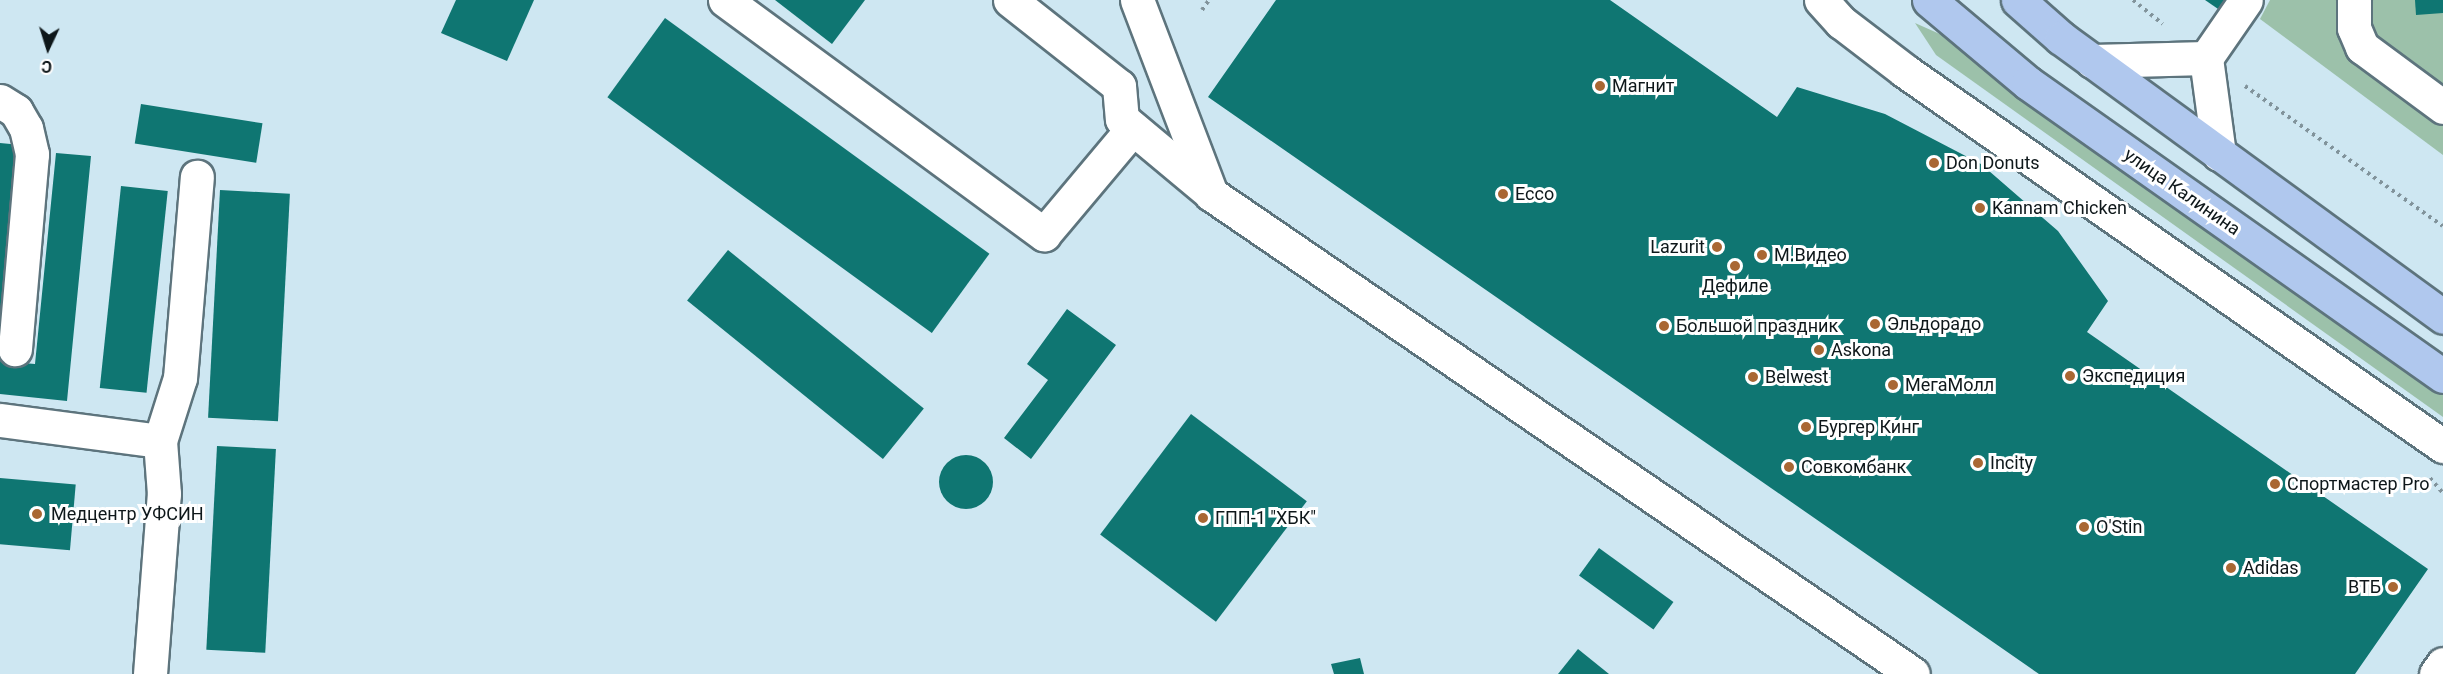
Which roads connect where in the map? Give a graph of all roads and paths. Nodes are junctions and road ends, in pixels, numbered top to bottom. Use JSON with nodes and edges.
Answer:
{"nodes":[{"id":1,"x":725,"y":0,"type":"edge"},
{"id":2,"x":1010,"y":0,"type":"edge"},
{"id":3,"x":1137,"y":0,"type":"edge"},
{"id":4,"x":1209,"y":0,"type":"edge"},
{"id":5,"x":1821,"y":0,"type":"edge"},
{"id":6,"x":1929,"y":0,"type":"edge"},
{"id":7,"x":2018,"y":0,"type":"edge"},
{"id":8,"x":2246,"y":0,"type":"edge"},
{"id":9,"x":2354,"y":0,"type":"edge"},
{"id":10,"x":1202,"y":10,"type":"dead end"},
{"id":11,"x":2206,"y":58,"type":"junction"},
{"id":12,"x":2092,"y":61,"type":"junction"},
{"id":13,"x":2243,"y":85,"type":"dead end"},
{"id":14,"x":0,"y":101,"type":"edge"},
{"id":15,"x":2443,"y":108,"type":"edge"},
{"id":16,"x":1133,"y":128,"type":"junction"},
{"id":17,"x":2219,"y":154,"type":"junction"},
{"id":18,"x":197,"y":177,"type":"dead end"},
{"id":19,"x":1212,"y":194,"type":"junction"},
{"id":20,"x":2443,"y":226,"type":"edge"},
{"id":21,"x":2443,"y":317,"type":"edge"},
{"id":22,"x":15,"y":349,"type":"dead end"},
{"id":23,"x":2443,"y":376,"type":"edge"},
{"id":24,"x":0,"y":420,"type":"edge"},
{"id":25,"x":160,"y":441,"type":"junction"},
{"id":26,"x":2443,"y":446,"type":"edge"},
{"id":27,"x":2443,"y":664,"type":"edge"},
{"id":28,"x":150,"y":674,"type":"edge"},
{"id":29,"x":1913,"y":674,"type":"edge"},
{"id":30,"x":2436,"y":674,"type":"edge"}],
"edges":[{"from":1,"to":16,"type":"street"},
{"from":2,"to":16,"type":"street"},
{"from":3,"to":19,"type":"street"},
{"from":4,"to":10,"type":"path"},
{"from":5,"to":26,"type":"street"},
{"from":6,"to":23,"type":"main road","name":"улица Калинина"},
{"from":7,"to":12,"type":"main road"},
{"from":8,"to":11,"type":"street"},
{"from":9,"to":15,"type":"street"},
{"from":11,"to":12,"type":"street"},
{"from":11,"to":17,"type":"street"},
{"from":12,"to":17,"type":"main road"},
{"from":13,"to":20,"type":"path"},
{"from":14,"to":22,"type":"street"},
{"from":16,"to":19,"type":"street"},
{"from":17,"to":21,"type":"main road"},
{"from":18,"to":25,"type":"street"},
{"from":19,"to":29,"type":"street"},
{"from":24,"to":25,"type":"street"},
{"from":25,"to":28,"type":"street"},
{"from":27,"to":30,"type":"street"}]}
